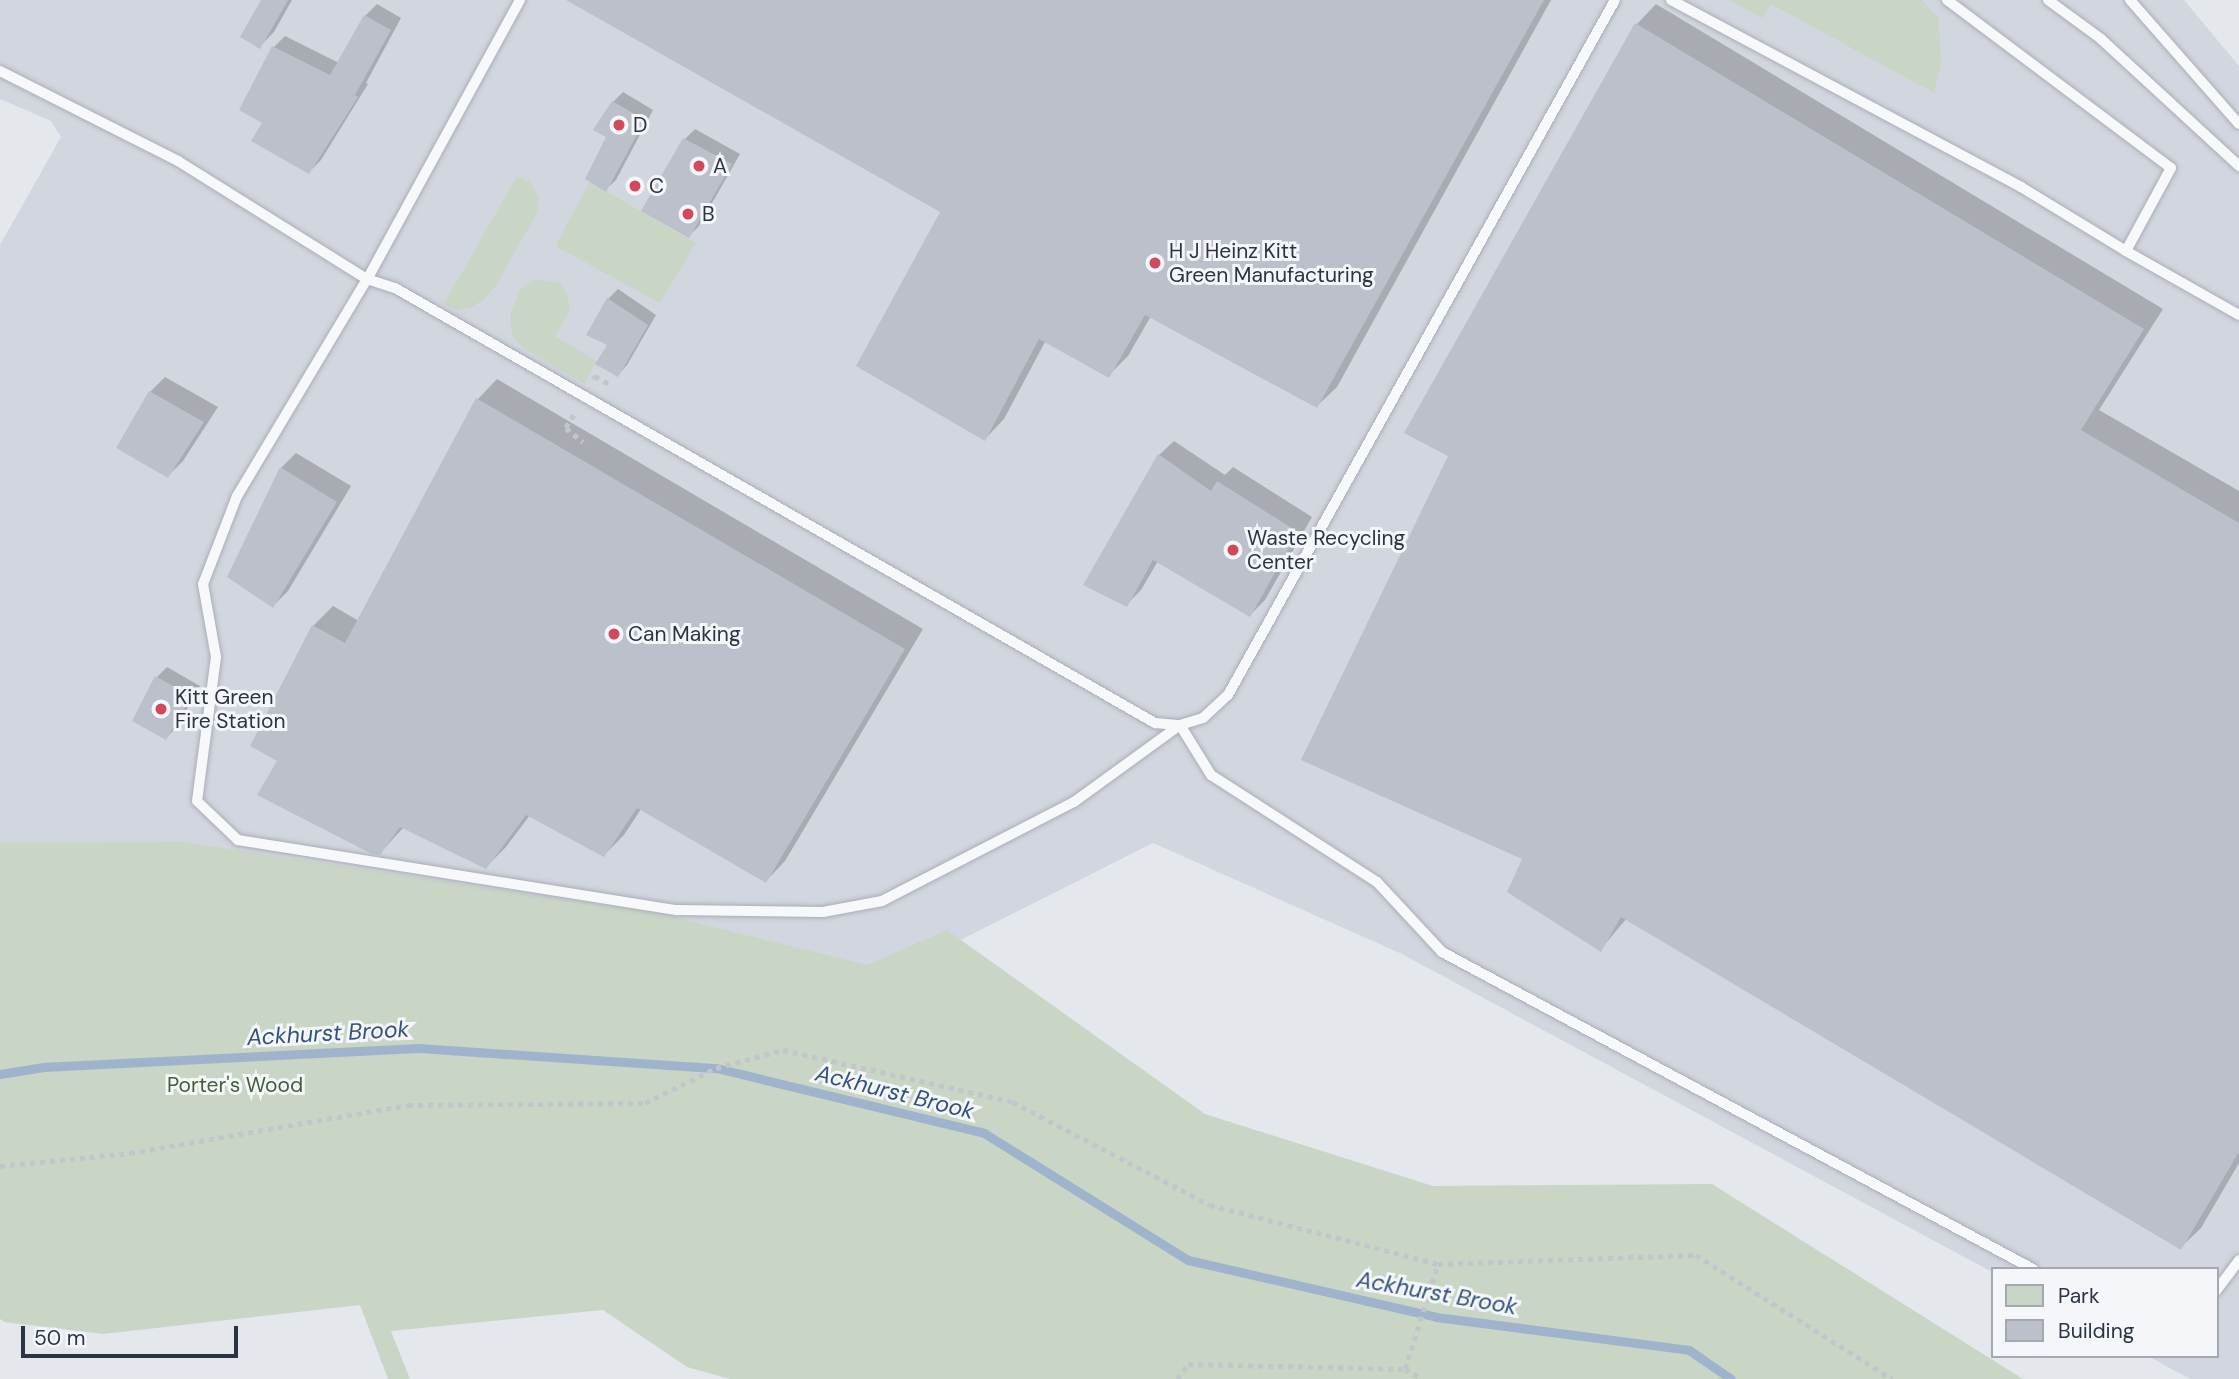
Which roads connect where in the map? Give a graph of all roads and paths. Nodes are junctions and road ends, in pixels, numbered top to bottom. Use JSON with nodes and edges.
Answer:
{"nodes":[{"id":1,"x":520,"y":0,"type":"edge"},
{"id":2,"x":1615,"y":0,"type":"edge"},
{"id":3,"x":1671,"y":0,"type":"edge"},
{"id":4,"x":1947,"y":0,"type":"edge"},
{"id":5,"x":2048,"y":0,"type":"edge"},
{"id":6,"x":2130,"y":0,"type":"edge"},
{"id":7,"x":0,"y":71,"type":"edge"},
{"id":8,"x":2239,"y":124,"type":"edge"},
{"id":9,"x":2239,"y":166,"type":"edge"},
{"id":10,"x":2126,"y":251,"type":"junction"},
{"id":11,"x":367,"y":279,"type":"junction"},
{"id":12,"x":2239,"y":315,"type":"edge"},
{"id":13,"x":573,"y":415,"type":"dead end"},
{"id":14,"x":583,"y":442,"type":"dead end"},
{"id":15,"x":1180,"y":725,"type":"junction"},
{"id":16,"x":0,"y":1166,"type":"edge"},
{"id":17,"x":2239,"y":1260,"type":"edge"},
{"id":18,"x":1438,"y":1264,"type":"junction"},
{"id":19,"x":2030,"y":1267,"type":"edge"},
{"id":20,"x":2218,"y":1288,"type":"edge"},
{"id":21,"x":1405,"y":1369,"type":"junction"},
{"id":22,"x":1177,"y":1379,"type":"edge"},
{"id":23,"x":1422,"y":1379,"type":"edge"},
{"id":24,"x":1892,"y":1379,"type":"edge"}],
"edges":[{"from":1,"to":11,"type":"lane"},
{"from":2,"to":15,"type":"lane"},
{"from":3,"to":10,"type":"lane"},
{"from":4,"to":10,"type":"lane"},
{"from":5,"to":9,"type":"lane"},
{"from":6,"to":8,"type":"lane"},
{"from":7,"to":11,"type":"lane"},
{"from":10,"to":12,"type":"lane"},
{"from":11,"to":15,"type":"lane"},
{"from":11,"to":15,"type":"lane"},
{"from":13,"to":14,"type":"path"},
{"from":15,"to":19,"type":"lane"},
{"from":16,"to":18,"type":"path"},
{"from":17,"to":20,"type":"lane"},
{"from":18,"to":21,"type":"path"},
{"from":18,"to":24,"type":"path"},
{"from":21,"to":22,"type":"path"},
{"from":21,"to":23,"type":"path"}]}
